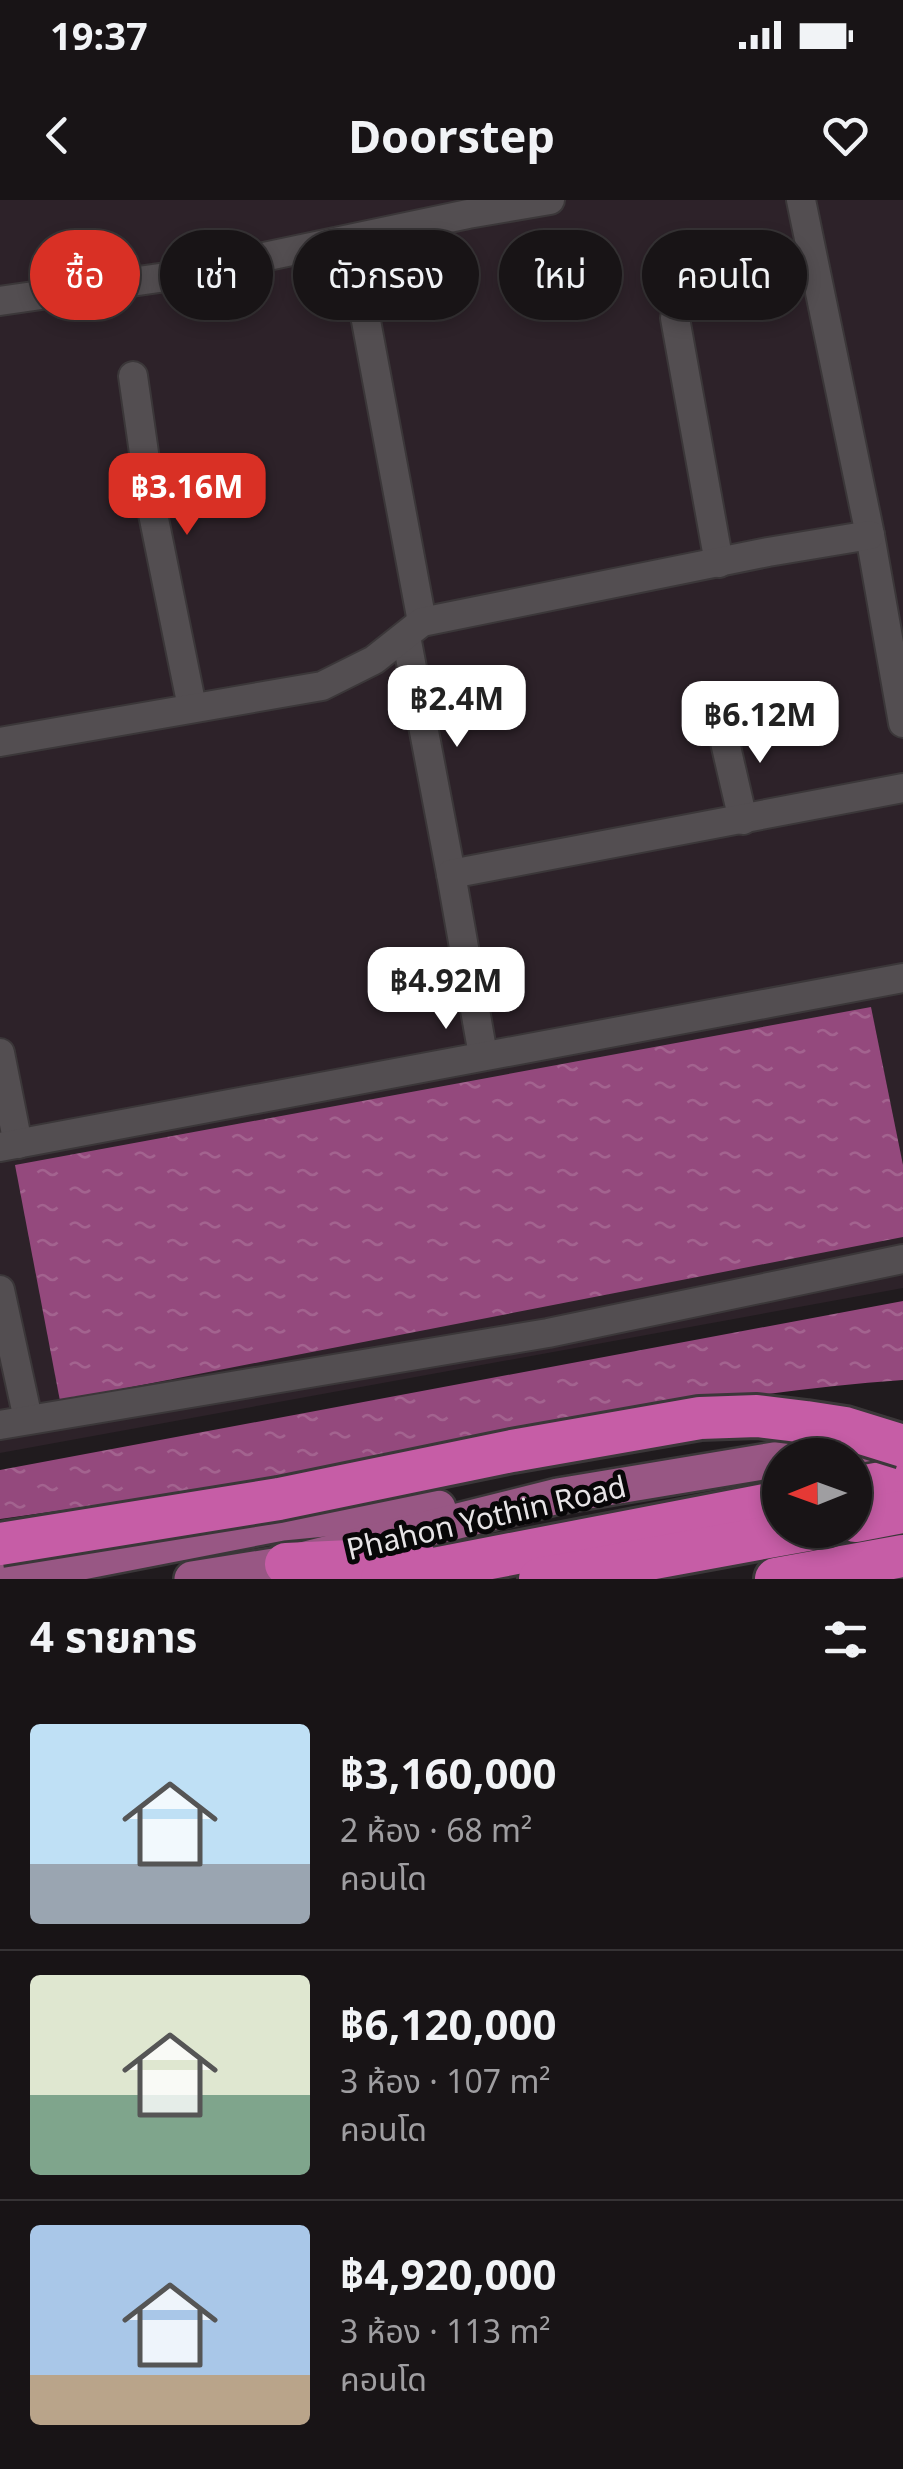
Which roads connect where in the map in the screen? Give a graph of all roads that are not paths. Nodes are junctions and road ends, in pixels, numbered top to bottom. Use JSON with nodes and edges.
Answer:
{"nodes":[{"id":1,"x":550,"y":200,"type":"edge"},
{"id":2,"x":802,"y":200,"type":"edge"},
{"id":3,"x":396,"y":230,"type":"edge"},
{"id":4,"x":293,"y":252,"type":"edge"},
{"id":5,"x":0,"y":301,"type":"edge"},
{"id":6,"x":364,"y":320,"type":"edge"},
{"id":7,"x":675,"y":320,"type":"edge"},
{"id":8,"x":133,"y":376,"type":"dead end"},
{"id":9,"x":870,"y":535,"type":"junction"},
{"id":10,"x":719,"y":563,"type":"junction"},
{"id":11,"x":414,"y":629,"type":"junction"},
{"id":12,"x":192,"y":708,"type":"junction"},
{"id":13,"x":903,"y":723,"type":"edge"},
{"id":14,"x":721,"y":725,"type":"dead end"},
{"id":15,"x":0,"y":742,"type":"edge"},
{"id":16,"x":903,"y":788,"type":"edge"},
{"id":17,"x":743,"y":820,"type":"junction"},
{"id":18,"x":451,"y":874,"type":"junction"},
{"id":19,"x":903,"y":978,"type":"edge"},
{"id":20,"x":0,"y":1053,"type":"edge"},
{"id":21,"x":482,"y":1054,"type":"junction"},
{"id":22,"x":9,"y":1146,"type":"edge"},
{"id":23,"x":903,"y":1259,"type":"edge"},
{"id":24,"x":0,"y":1290,"type":"edge"},
{"id":25,"x":14,"y":1422,"type":"edge"},
{"id":26,"x":903,"y":1438,"type":"edge"},
{"id":27,"x":872,"y":1443,"type":"edge"},
{"id":28,"x":903,"y":1446,"type":"edge"},
{"id":29,"x":762,"y":1461,"type":"edge"},
{"id":30,"x":903,"y":1478,"type":"edge"},
{"id":31,"x":872,"y":1484,"type":"edge"},
{"id":32,"x":558,"y":1496,"type":"junction"},
{"id":33,"x":762,"y":1507,"type":"edge"},
{"id":34,"x":903,"y":1512,"type":"edge"},
{"id":35,"x":872,"y":1518,"type":"edge"},
{"id":36,"x":762,"y":1536,"type":"edge"},
{"id":37,"x":0,"y":1544,"type":"edge"},
{"id":38,"x":903,"y":1556,"type":"edge"},
{"id":39,"x":286,"y":1564,"type":"junction"},
{"id":40,"x":529,"y":1566,"type":"edge"},
{"id":41,"x":903,"y":1567,"type":"edge"},
{"id":42,"x":0,"y":1578,"type":"edge"},
{"id":43,"x":192,"y":1579,"type":"edge"},
{"id":44,"x":382,"y":1579,"type":"edge"},
{"id":45,"x":776,"y":1579,"type":"edge"},
{"id":46,"x":839,"y":1579,"type":"edge"}],
"edges":[{"from":1,"to":3,"type":"street"},
{"from":2,"to":9,"type":"street"},
{"from":4,"to":5,"type":"street"},
{"from":6,"to":11,"type":"street"},
{"from":7,"to":10,"type":"street"},
{"from":8,"to":12,"type":"street"},
{"from":9,"to":10,"type":"street"},
{"from":9,"to":13,"type":"street"},
{"from":10,"to":11,"type":"street"},
{"from":11,"to":12,"type":"street"},
{"from":11,"to":18,"type":"street"},
{"from":12,"to":15,"type":"street"},
{"from":14,"to":17,"type":"street"},
{"from":16,"to":17,"type":"street"},
{"from":17,"to":18,"type":"street"},
{"from":18,"to":21,"type":"street"},
{"from":19,"to":21,"type":"street"},
{"from":20,"to":22,"type":"street"},
{"from":21,"to":22,"type":"street"},
{"from":23,"to":25,"type":"street"},
{"from":24,"to":25,"type":"street"},
{"from":26,"to":27,"type":"main road"},
{"from":28,"to":37,"type":"highway","bridge":true},
{"from":29,"to":32,"type":"main road","name":"Phahon Yothin Road"},
{"from":30,"to":31,"type":"highway"},
{"from":32,"to":39,"type":"main road","name":"Phahon Yothin Road"},
{"from":32,"to":42,"type":"main road"},
{"from":33,"to":40,"type":"highway","name":"Phahon Yothin Road"},
{"from":34,"to":35,"type":"highway"},
{"from":36,"to":40,"type":"highway"},
{"from":38,"to":45,"type":"highway"},
{"from":39,"to":40,"type":"highway"},
{"from":39,"to":43,"type":"main road","name":"Phahon Yothin Road"},
{"from":40,"to":44,"type":"highway","name":"Phahon Yothin Road"},
{"from":41,"to":46,"type":"highway"}]}
